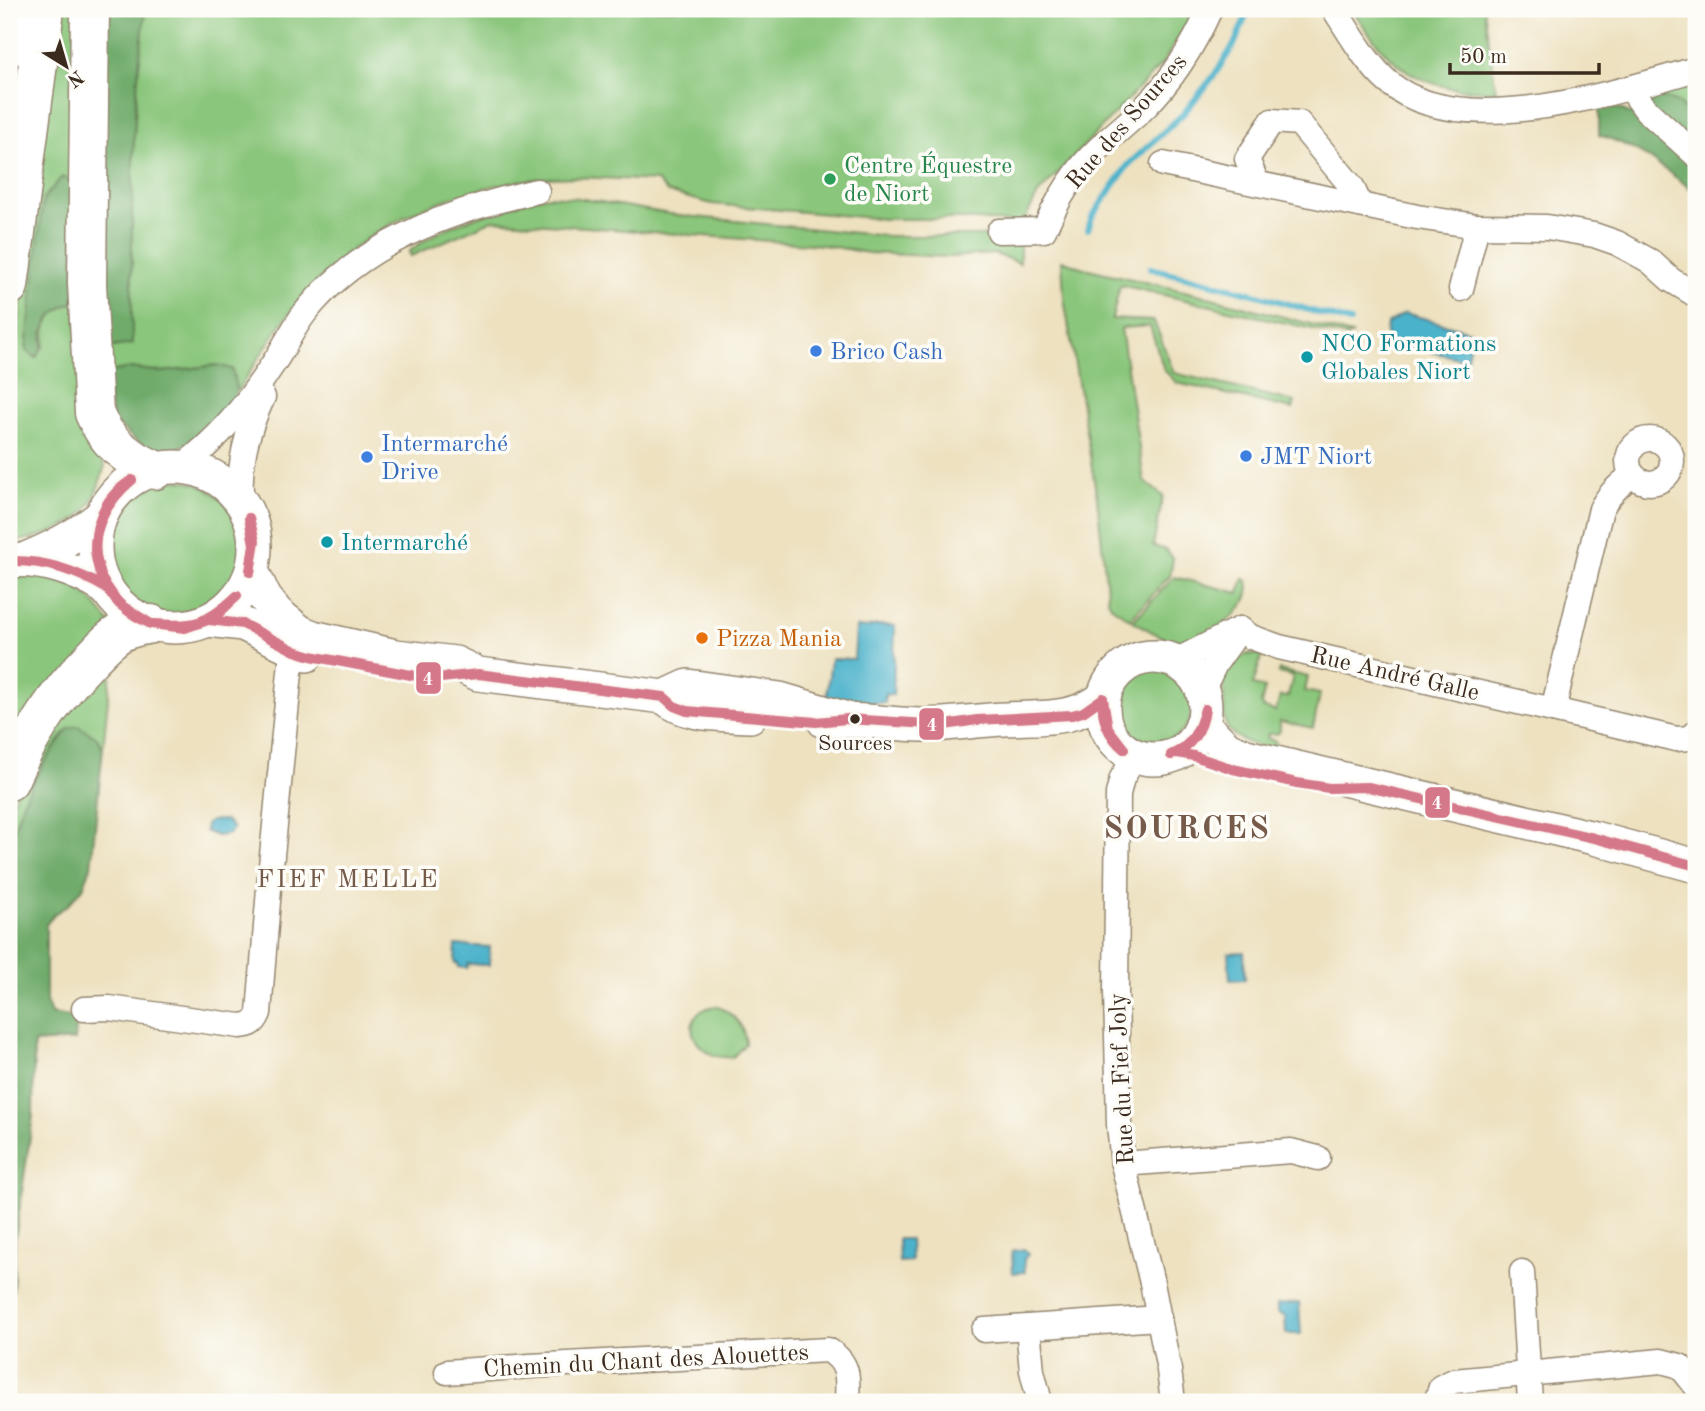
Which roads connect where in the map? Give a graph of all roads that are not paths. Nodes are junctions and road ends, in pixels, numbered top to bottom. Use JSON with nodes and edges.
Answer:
{"nodes":[{"id":1,"x":16,"y":9,"type":"edge"},
{"id":2,"x":34,"y":9,"type":"edge"},
{"id":3,"x":45,"y":9,"type":"edge"},
{"id":4,"x":90,"y":9,"type":"edge"},
{"id":5,"x":1210,"y":9,"type":"edge"},
{"id":6,"x":1334,"y":9,"type":"edge"},
{"id":7,"x":9,"y":47,"type":"edge"},
{"id":8,"x":1696,"y":69,"type":"edge"},
{"id":9,"x":1630,"y":88,"type":"junction"},
{"id":10,"x":1696,"y":155,"type":"edge"},
{"id":11,"x":1163,"y":164,"type":"dead end"},
{"id":12,"x":1257,"y":183,"type":"junction"},
{"id":13,"x":537,"y":191,"type":"dead end"},
{"id":14,"x":9,"y":198,"type":"edge"},
{"id":15,"x":1360,"y":205,"type":"junction"},
{"id":16,"x":1477,"y":226,"type":"junction"},
{"id":17,"x":999,"y":230,"type":"dead end"},
{"id":18,"x":9,"y":286,"type":"edge"},
{"id":19,"x":1461,"y":289,"type":"dead end"},
{"id":20,"x":1696,"y":295,"type":"edge"},
{"id":21,"x":274,"y":363,"type":"junction"},
{"id":22,"x":168,"y":469,"type":"junction"},
{"id":23,"x":1632,"y":475,"type":"dead end"},
{"id":24,"x":242,"y":504,"type":"junction"},
{"id":25,"x":100,"y":517,"type":"junction"},
{"id":26,"x":16,"y":561,"type":"edge"},
{"id":27,"x":252,"y":571,"type":"junction"},
{"id":28,"x":107,"y":589,"type":"junction"},
{"id":29,"x":209,"y":620,"type":"junction"},
{"id":30,"x":151,"y":624,"type":"junction"},
{"id":31,"x":1241,"y":629,"type":"junction"},
{"id":32,"x":295,"y":651,"type":"junction"},
{"id":33,"x":1176,"y":661,"type":"junction"},
{"id":34,"x":478,"y":674,"type":"junction"},
{"id":35,"x":1202,"y":691,"type":"junction"},
{"id":36,"x":1103,"y":698,"type":"junction"},
{"id":37,"x":1553,"y":710,"type":"junction"},
{"id":38,"x":1202,"y":724,"type":"junction"},
{"id":39,"x":944,"y":725,"type":"junction"},
{"id":40,"x":1696,"y":732,"type":"edge"},
{"id":41,"x":1124,"y":746,"type":"junction"},
{"id":42,"x":1177,"y":753,"type":"junction"},
{"id":43,"x":9,"y":781,"type":"edge"},
{"id":44,"x":1368,"y":787,"type":"junction"},
{"id":45,"x":1696,"y":866,"type":"edge"},
{"id":46,"x":84,"y":1009,"type":"dead end"},
{"id":47,"x":1318,"y":1158,"type":"dead end"},
{"id":48,"x":1123,"y":1164,"type":"junction"},
{"id":49,"x":1522,"y":1272,"type":"dead end"},
{"id":50,"x":1159,"y":1318,"type":"junction"},
{"id":51,"x":1028,"y":1327,"type":"junction"},
{"id":52,"x":984,"y":1330,"type":"dead end"},
{"id":53,"x":447,"y":1372,"type":"dead end"},
{"id":54,"x":1528,"y":1372,"type":"junction"},
{"id":55,"x":1696,"y":1386,"type":"edge"},
{"id":56,"x":847,"y":1402,"type":"edge"},
{"id":57,"x":1040,"y":1402,"type":"edge"},
{"id":58,"x":1173,"y":1402,"type":"edge"},
{"id":59,"x":1436,"y":1402,"type":"edge"},
{"id":60,"x":1530,"y":1402,"type":"edge"}],
"edges":[{"from":1,"to":7,"type":"main road"},
{"from":2,"to":14,"type":"main road"},
{"from":3,"to":18,"type":"main road"},
{"from":4,"to":22,"type":"main road"},
{"from":5,"to":17,"type":"street","name":"Rue des Sources"},
{"from":6,"to":9,"type":"street"},
{"from":8,"to":9,"type":"street"},
{"from":9,"to":10,"type":"street"},
{"from":11,"to":12,"type":"street"},
{"from":12,"to":15,"type":"street"},
{"from":12,"to":15,"type":"street"},
{"from":13,"to":21,"type":"street"},
{"from":15,"to":16,"type":"street"},
{"from":16,"to":19,"type":"street"},
{"from":16,"to":20,"type":"street"},
{"from":21,"to":22,"type":"street"},
{"from":21,"to":24,"type":"street"},
{"from":22,"to":24,"type":"main road"},
{"from":22,"to":25,"type":"main road"},
{"from":23,"to":37,"type":"street"},
{"from":24,"to":27,"type":"main road"},
{"from":25,"to":26,"type":"main road"},
{"from":25,"to":28,"type":"main road"},
{"from":26,"to":28,"type":"main road"},
{"from":27,"to":29,"type":"main road"},
{"from":27,"to":34,"type":"main road"},
{"from":28,"to":30,"type":"main road"},
{"from":29,"to":30,"type":"main road"},
{"from":29,"to":32,"type":"main road"},
{"from":30,"to":43,"type":"main road"},
{"from":31,"to":33,"type":"street"},
{"from":31,"to":35,"type":"street"},
{"from":31,"to":37,"type":"street","name":"Rue André Galle"},
{"from":32,"to":34,"type":"main road"},
{"from":32,"to":46,"type":"street"},
{"from":33,"to":35,"type":"main road"},
{"from":33,"to":36,"type":"main road"},
{"from":34,"to":39,"type":"main road"},
{"from":35,"to":38,"type":"main road"},
{"from":36,"to":39,"type":"main road"},
{"from":36,"to":41,"type":"main road"},
{"from":37,"to":40,"type":"street","name":"Rue André Galle"},
{"from":38,"to":42,"type":"main road"},
{"from":38,"to":44,"type":"main road"},
{"from":39,"to":41,"type":"main road"},
{"from":41,"to":42,"type":"main road"},
{"from":41,"to":48,"type":"street","name":"Rue du Fief Joly"},
{"from":42,"to":44,"type":"main road"},
{"from":44,"to":45,"type":"main road"},
{"from":47,"to":48,"type":"street"},
{"from":48,"to":50,"type":"street","name":"Rue du Fief Joly"},
{"from":49,"to":54,"type":"street"},
{"from":50,"to":51,"type":"street"},
{"from":50,"to":58,"type":"street","name":"Rue du Fief Joly"},
{"from":51,"to":52,"type":"street"},
{"from":51,"to":57,"type":"street"},
{"from":53,"to":56,"type":"street","name":"Chemin du Chant des Alouettes"},
{"from":54,"to":55,"type":"street"},
{"from":54,"to":59,"type":"street"},
{"from":54,"to":60,"type":"street"}]}
